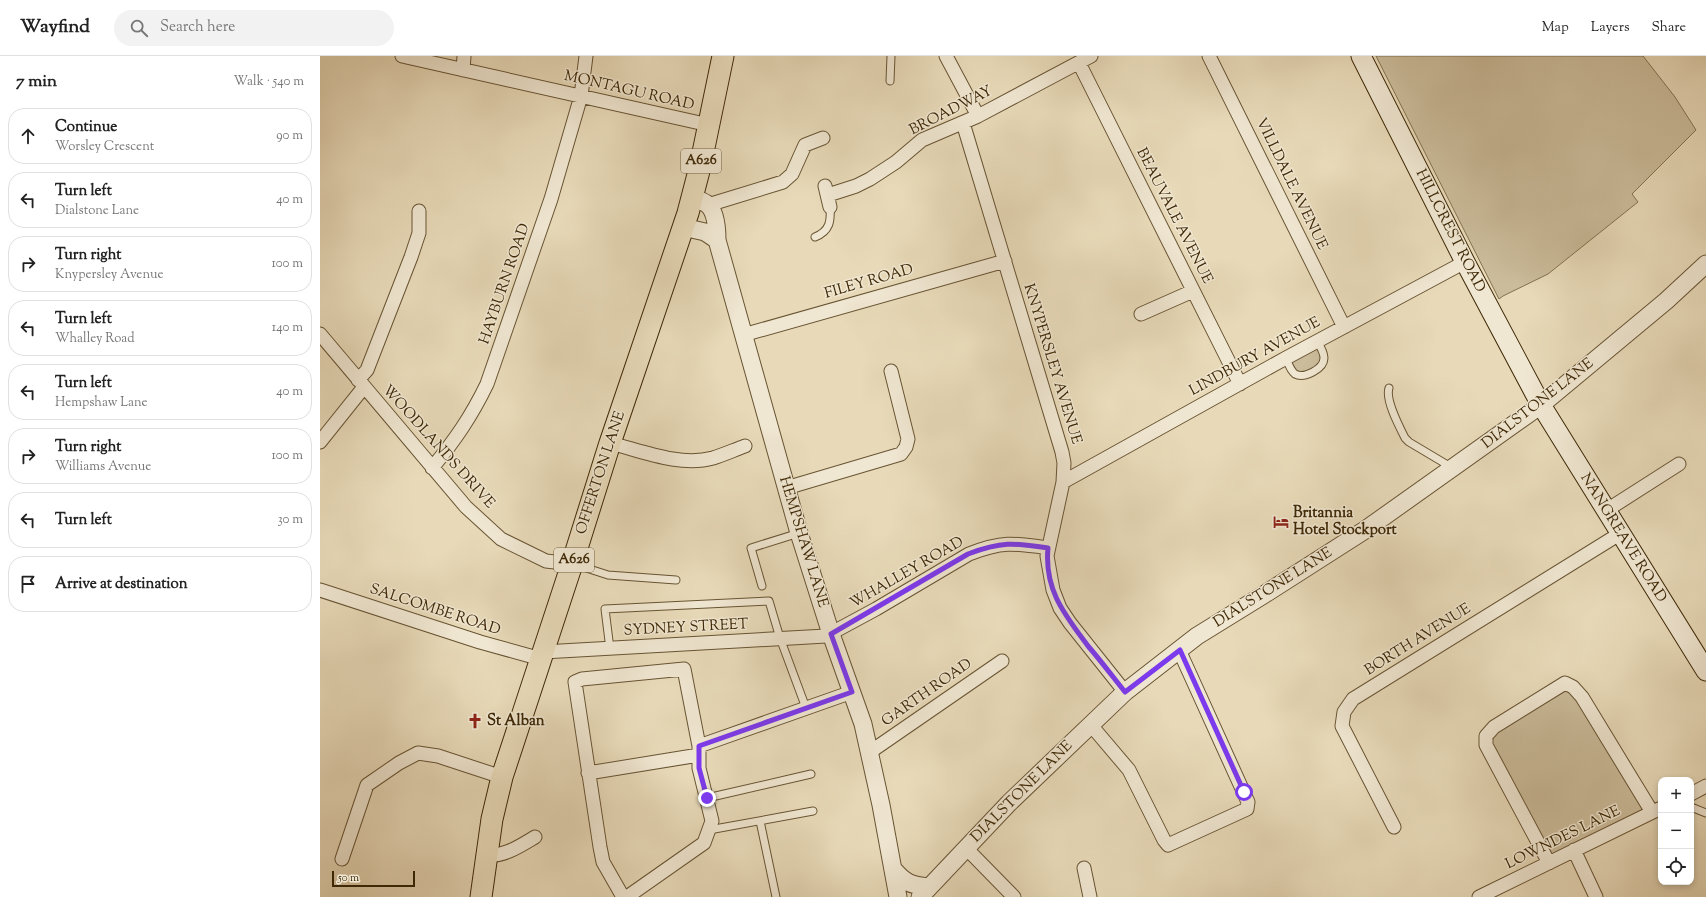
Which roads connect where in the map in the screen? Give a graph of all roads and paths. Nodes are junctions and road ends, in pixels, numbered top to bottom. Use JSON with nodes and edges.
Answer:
{"nodes":[{"id":1,"x":402,"y":56,"type":"edge"},
{"id":2,"x":464,"y":56,"type":"edge"},
{"id":3,"x":586,"y":56,"type":"edge"},
{"id":4,"x":722,"y":56,"type":"edge"},
{"id":5,"x":891,"y":56,"type":"edge"},
{"id":6,"x":946,"y":56,"type":"edge"},
{"id":7,"x":1091,"y":56,"type":"edge"},
{"id":8,"x":1210,"y":56,"type":"edge"},
{"id":9,"x":1361,"y":56,"type":"edge"},
{"id":10,"x":1079,"y":63,"type":"junction"},
{"id":11,"x":463,"y":70,"type":"junction"},
{"id":12,"x":890,"y":81,"type":"dead end"},
{"id":13,"x":581,"y":96,"type":"junction"},
{"id":14,"x":978,"y":116,"type":"junction"},
{"id":15,"x":963,"y":123,"type":"junction"},
{"id":16,"x":709,"y":125,"type":"junction"},
{"id":17,"x":823,"y":138,"type":"dead end"},
{"id":18,"x":828,"y":196,"type":"joint"},
{"id":19,"x":693,"y":210,"type":"junction"},
{"id":20,"x":419,"y":211,"type":"dead end"},
{"id":21,"x":815,"y":237,"type":"dead end"},
{"id":22,"x":717,"y":240,"type":"junction"},
{"id":23,"x":1005,"y":261,"type":"junction"},
{"id":24,"x":1465,"y":262,"type":"junction"},
{"id":25,"x":1706,"y":264,"type":"edge"},
{"id":26,"x":1193,"y":291,"type":"junction"},
{"id":27,"x":1141,"y":314,"type":"dead end"},
{"id":28,"x":1344,"y":327,"type":"junction"},
{"id":29,"x":320,"y":334,"type":"edge"},
{"id":30,"x":743,"y":335,"type":"junction"},
{"id":31,"x":1317,"y":341,"type":"junction"},
{"id":32,"x":1286,"y":358,"type":"junction"},
{"id":33,"x":891,"y":371,"type":"dead end"},
{"id":34,"x":361,"y":384,"type":"junction"},
{"id":35,"x":1240,"y":384,"type":"junction"},
{"id":36,"x":1389,"y":388,"type":"dead end"},
{"id":37,"x":1541,"y":405,"type":"junction"},
{"id":38,"x":320,"y":442,"type":"edge"},
{"id":39,"x":610,"y":443,"type":"junction"},
{"id":40,"x":744,"y":446,"type":"dead end"},
{"id":41,"x":1679,"y":464,"type":"dead end"},
{"id":42,"x":432,"y":468,"type":"junction"},
{"id":43,"x":1453,"y":469,"type":"junction"},
{"id":44,"x":1063,"y":482,"type":"junction"},
{"id":45,"x":786,"y":488,"type":"junction"},
{"id":46,"x":1607,"y":510,"type":"junction"},
{"id":47,"x":799,"y":533,"type":"junction"},
{"id":48,"x":1621,"y":533,"type":"junction"},
{"id":49,"x":1048,"y":548,"type":"junction"},
{"id":50,"x":572,"y":564,"type":"junction"},
{"id":51,"x":676,"y":580,"type":"dead end"},
{"id":52,"x":762,"y":586,"type":"dead end"},
{"id":53,"x":320,"y":590,"type":"edge"},
{"id":54,"x":831,"y":634,"type":"junction"},
{"id":55,"x":780,"y":638,"type":"junction"},
{"id":56,"x":610,"y":649,"type":"junction"},
{"id":57,"x":1180,"y":650,"type":"junction"},
{"id":58,"x":542,"y":655,"type":"junction"},
{"id":59,"x":1703,"y":660,"type":"edge"},
{"id":60,"x":1002,"y":661,"type":"dead end"},
{"id":61,"x":852,"y":692,"type":"junction"},
{"id":62,"x":1125,"y":692,"type":"junction"},
{"id":63,"x":806,"y":708,"type":"junction"},
{"id":64,"x":1090,"y":724,"type":"junction"},
{"id":65,"x":699,"y":750,"type":"junction"},
{"id":66,"x":870,"y":752,"type":"junction"},
{"id":67,"x":588,"y":773,"type":"junction"},
{"id":68,"x":811,"y":774,"type":"dead end"},
{"id":69,"x":502,"y":777,"type":"junction"},
{"id":70,"x":1706,"y":786,"type":"edge"},
{"id":71,"x":1694,"y":792,"type":"edge"},
{"id":72,"x":707,"y":798,"type":"junction"},
{"id":73,"x":1694,"y":807,"type":"edge"},
{"id":74,"x":1656,"y":810,"type":"edge"},
{"id":75,"x":813,"y":811,"type":"dead end"},
{"id":76,"x":1706,"y":813,"type":"edge"},
{"id":77,"x":760,"y":821,"type":"junction"},
{"id":78,"x":1394,"y":827,"type":"dead end"},
{"id":79,"x":709,"y":830,"type":"junction"},
{"id":80,"x":536,"y":837,"type":"dead end"},
{"id":81,"x":966,"y":848,"type":"junction"},
{"id":82,"x":1574,"y":850,"type":"junction"},
{"id":83,"x":486,"y":855,"type":"junction"},
{"id":84,"x":342,"y":859,"type":"dead end"},
{"id":85,"x":1549,"y":863,"type":"junction"},
{"id":86,"x":1084,"y":868,"type":"dead end"},
{"id":87,"x":894,"y":870,"type":"junction"},
{"id":88,"x":924,"y":892,"type":"edge"},
{"id":89,"x":481,"y":897,"type":"edge"},
{"id":90,"x":623,"y":897,"type":"edge"},
{"id":91,"x":627,"y":897,"type":"edge"},
{"id":92,"x":776,"y":897,"type":"edge"},
{"id":93,"x":898,"y":897,"type":"edge"},
{"id":94,"x":1014,"y":897,"type":"edge"},
{"id":95,"x":1090,"y":897,"type":"edge"},
{"id":96,"x":1479,"y":897,"type":"edge"},
{"id":97,"x":1596,"y":897,"type":"edge"}],
"edges":[{"from":1,"to":11,"type":"street","name":"MONTAGU ROAD"},
{"from":2,"to":11,"type":"street"},
{"from":3,"to":13,"type":"street","name":"HAYBURN ROAD"},
{"from":4,"to":16,"type":"main road","number":"A626"},
{"from":5,"to":12,"type":"lane"},
{"from":6,"to":14,"type":"street"},
{"from":7,"to":10,"type":"street","name":"BROADWAY"},
{"from":8,"to":28,"type":"street","name":"VILLDALE AVENUE"},
{"from":9,"to":24,"type":"main road","name":"HILLCREST ROAD"},
{"from":10,"to":14,"type":"street","name":"BROADWAY"},
{"from":10,"to":26,"type":"street","name":"BEAUVALE AVENUE"},
{"from":11,"to":13,"type":"street","name":"MONTAGU ROAD"},
{"from":13,"to":16,"type":"street","name":"MONTAGU ROAD"},
{"from":13,"to":42,"type":"street","name":"HAYBURN ROAD"},
{"from":14,"to":15,"type":"street","name":"BROADWAY"},
{"from":15,"to":18,"type":"street","name":"BROADWAY"},
{"from":15,"to":23,"type":"street","name":"KNYPERSLEY AVENUE"},
{"from":16,"to":19,"type":"main road","number":"A626"},
{"from":17,"to":19,"type":"street"},
{"from":18,"to":21,"type":"lane"},
{"from":19,"to":22,"type":"street"},
{"from":19,"to":22,"type":"street","name":"HEMPSHAW LANE"},
{"from":19,"to":39,"type":"main road","name":"OFFERTON LANE","number":"A626"},
{"from":20,"to":34,"type":"street"},
{"from":22,"to":30,"type":"street","name":"HEMPSHAW LANE"},
{"from":23,"to":30,"type":"street","name":"FILEY ROAD"},
{"from":23,"to":44,"type":"street","name":"KNYPERSLEY AVENUE"},
{"from":24,"to":28,"type":"street","name":"LINDBURY AVENUE"},
{"from":24,"to":37,"type":"main road","name":"HILLCREST ROAD"},
{"from":25,"to":37,"type":"street","name":"DIALSTONE LANE"},
{"from":26,"to":27,"type":"street"},
{"from":26,"to":35,"type":"street","name":"BEAUVALE AVENUE"},
{"from":28,"to":31,"type":"street","name":"LINDBURY AVENUE"},
{"from":29,"to":34,"type":"street","name":"WOODLANDS DRIVE"},
{"from":30,"to":45,"type":"street","name":"HEMPSHAW LANE"},
{"from":31,"to":32,"type":"street","name":"LINDBURY AVENUE"},
{"from":31,"to":32,"type":"lane"},
{"from":32,"to":35,"type":"street","name":"LINDBURY AVENUE"},
{"from":33,"to":45,"type":"street"},
{"from":34,"to":38,"type":"street"},
{"from":34,"to":42,"type":"street","name":"WOODLANDS DRIVE"},
{"from":35,"to":44,"type":"street","name":"LINDBURY AVENUE"},
{"from":36,"to":43,"type":"lane"},
{"from":37,"to":43,"type":"street","name":"DIALSTONE LANE"},
{"from":37,"to":46,"type":"main road","name":"NANGREAVE ROAD"},
{"from":39,"to":40,"type":"street"},
{"from":39,"to":50,"type":"main road","name":"OFFERTON LANE","number":"A626"},
{"from":41,"to":46,"type":"street"},
{"from":42,"to":50,"type":"street","name":"WOODLANDS DRIVE"},
{"from":43,"to":57,"type":"street","name":"DIALSTONE LANE"},
{"from":44,"to":49,"type":"street","name":"KNYPERSLEY AVENUE"},
{"from":45,"to":47,"type":"street","name":"HEMPSHAW LANE"},
{"from":46,"to":48,"type":"main road","name":"NANGREAVE ROAD"},
{"from":47,"to":52,"type":"lane"},
{"from":47,"to":54,"type":"street","name":"HEMPSHAW LANE"},
{"from":48,"to":59,"type":"main road","name":"NANGREAVE ROAD"},
{"from":48,"to":78,"type":"street","name":"BORTH AVENUE"},
{"from":49,"to":54,"type":"street","name":"WHALLEY ROAD"},
{"from":49,"to":62,"type":"street","name":"KNYPERSLEY AVENUE"},
{"from":50,"to":51,"type":"lane"},
{"from":50,"to":58,"type":"main road","name":"OFFERTON LANE","number":"A626"},
{"from":53,"to":58,"type":"street","name":"SALCOMBE ROAD"},
{"from":54,"to":55,"type":"street","name":"SYDNEY STREET"},
{"from":54,"to":61,"type":"street","name":"HEMPSHAW LANE"},
{"from":55,"to":56,"type":"street","name":"SYDNEY STREET"},
{"from":55,"to":56,"type":"lane"},
{"from":55,"to":63,"type":"lane"},
{"from":56,"to":58,"type":"street","name":"SYDNEY STREET"},
{"from":57,"to":62,"type":"street","name":"DIALSTONE LANE"},
{"from":57,"to":64,"type":"street"},
{"from":58,"to":69,"type":"main road","name":"OFFERTON LANE","number":"A626"},
{"from":60,"to":66,"type":"street","name":"GARTH ROAD"},
{"from":61,"to":63,"type":"street"},
{"from":61,"to":66,"type":"street","name":"HEMPSHAW LANE"},
{"from":62,"to":64,"type":"street","name":"DIALSTONE LANE"},
{"from":63,"to":65,"type":"street"},
{"from":64,"to":81,"type":"street","name":"DIALSTONE LANE"},
{"from":65,"to":67,"type":"street"},
{"from":65,"to":67,"type":"street"},
{"from":65,"to":72,"type":"street"},
{"from":66,"to":87,"type":"street","name":"HEMPSHAW LANE"},
{"from":67,"to":90,"type":"street"},
{"from":68,"to":72,"type":"lane"},
{"from":69,"to":83,"type":"main road","name":"OFFERTON LANE","number":"A626"},
{"from":69,"to":84,"type":"street"},
{"from":70,"to":71,"type":"street"},
{"from":72,"to":79,"type":"street"},
{"from":73,"to":76,"type":"lane"},
{"from":74,"to":82,"type":"street","name":"LOWNDES LANE"},
{"from":74,"to":85,"type":"street"},
{"from":75,"to":77,"type":"lane"},
{"from":77,"to":79,"type":"lane"},
{"from":77,"to":92,"type":"lane"},
{"from":79,"to":91,"type":"street"},
{"from":80,"to":83,"type":"street"},
{"from":81,"to":88,"type":"street","name":"DIALSTONE LANE"},
{"from":81,"to":94,"type":"street"},
{"from":82,"to":85,"type":"street","name":"LOWNDES LANE"},
{"from":82,"to":97,"type":"street"},
{"from":83,"to":89,"type":"main road","name":"OFFERTON LANE","number":"A626"},
{"from":85,"to":96,"type":"street","name":"LOWNDES LANE"},
{"from":86,"to":95,"type":"street"},
{"from":87,"to":88,"type":"street"},
{"from":87,"to":93,"type":"street","name":"HEMPSHAW LANE"}]}
